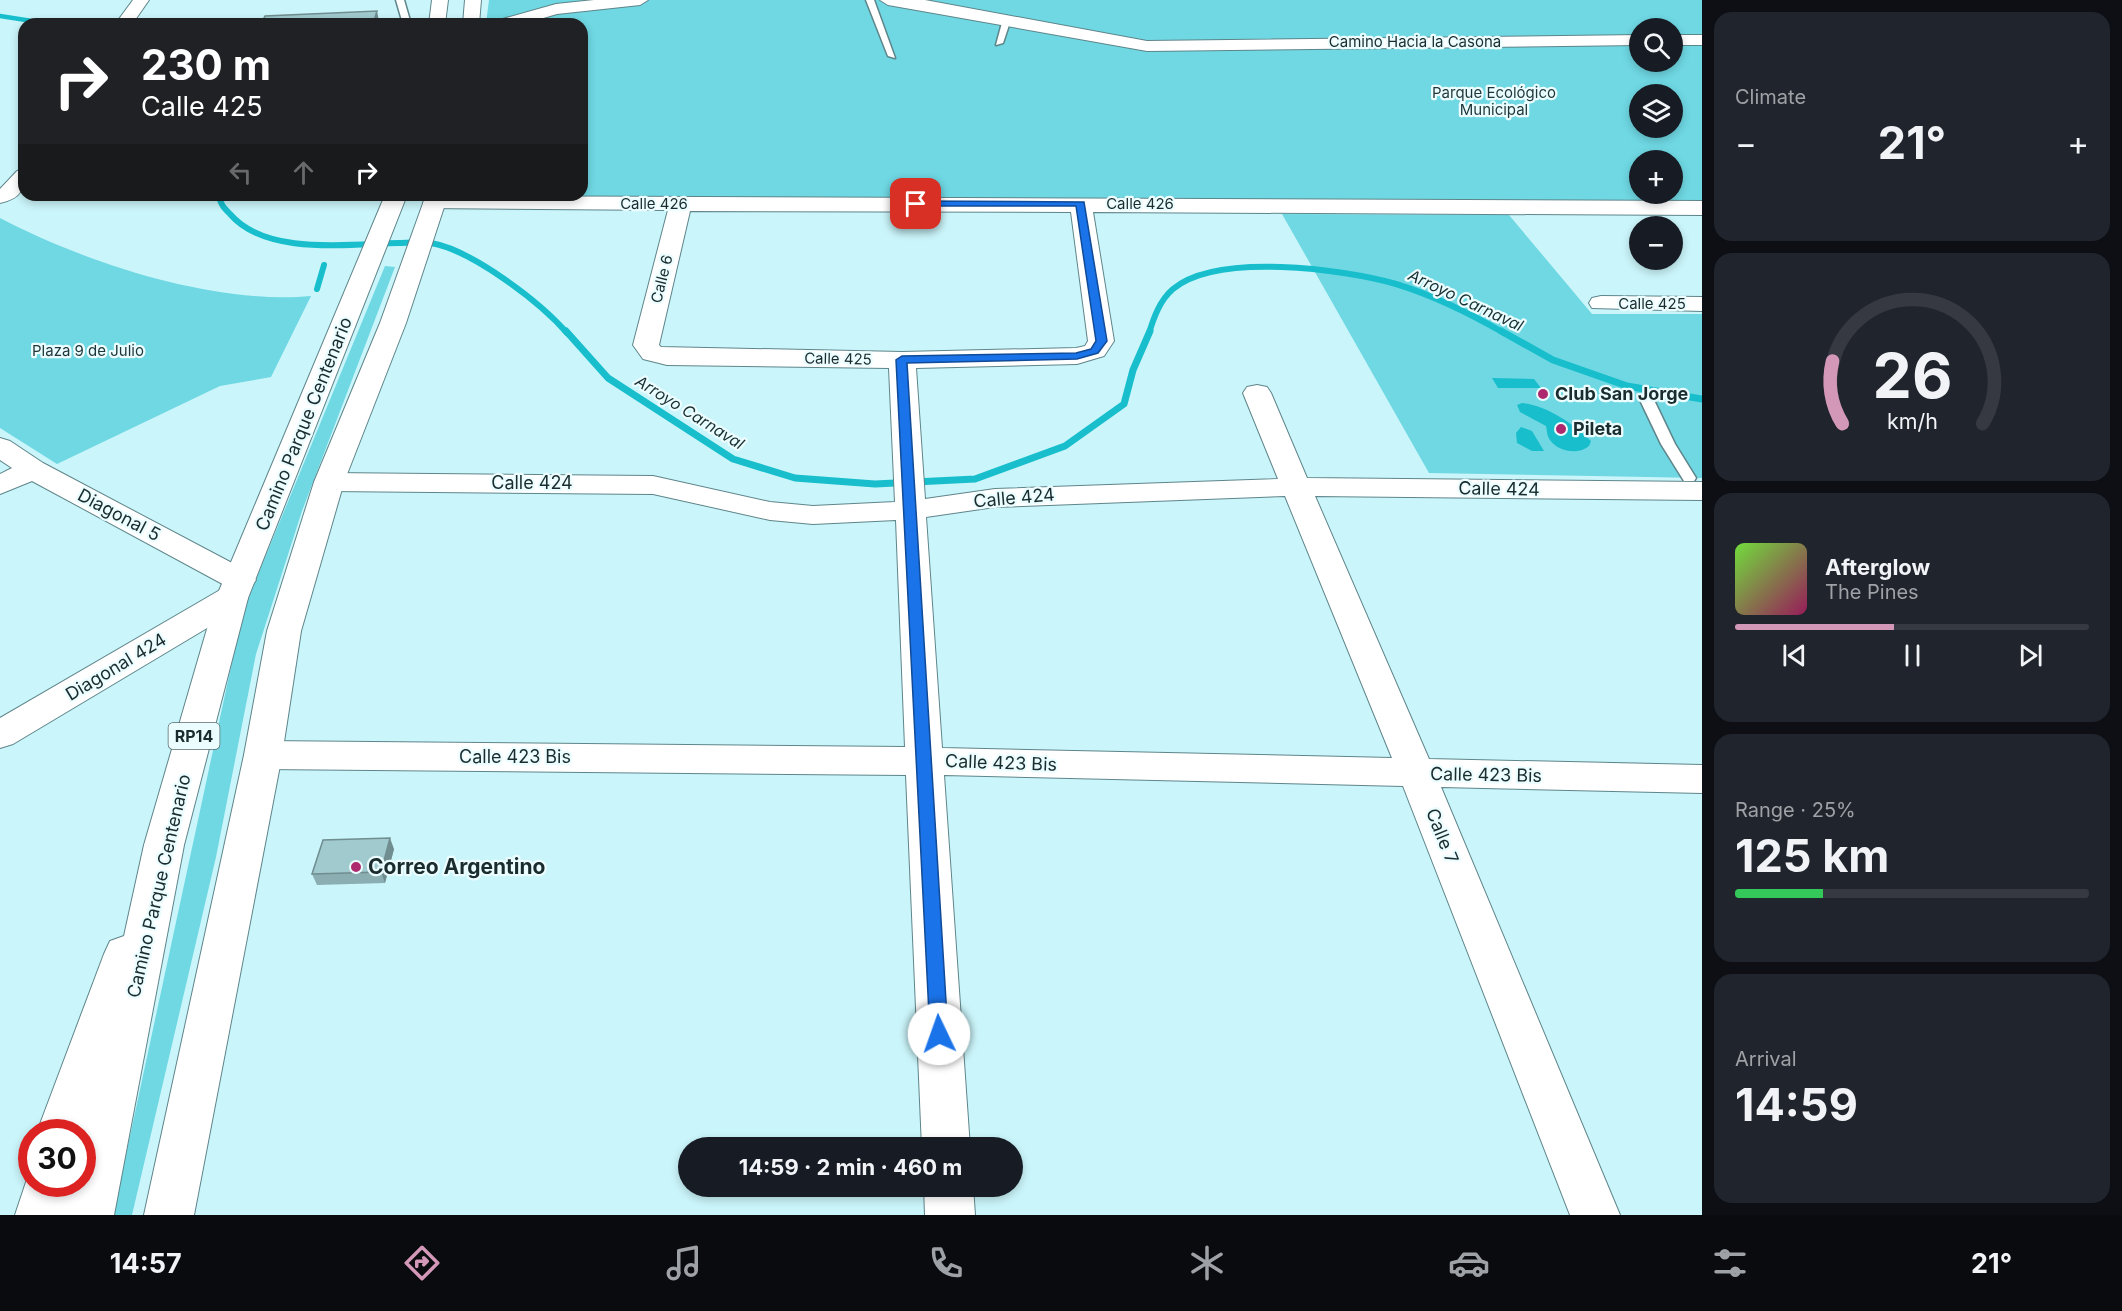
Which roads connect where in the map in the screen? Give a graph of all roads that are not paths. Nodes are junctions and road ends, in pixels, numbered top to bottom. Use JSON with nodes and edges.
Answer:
{"nodes":[{"id":1,"x":141,"y":0,"type":"edge"},
{"id":2,"x":400,"y":0,"type":"edge"},
{"id":3,"x":440,"y":0,"type":"edge"},
{"id":4,"x":473,"y":0,"type":"edge"},
{"id":5,"x":640,"y":0,"type":"edge"},
{"id":6,"x":870,"y":0,"type":"edge"},
{"id":7,"x":888,"y":0,"type":"edge"},
{"id":8,"x":930,"y":0,"type":"edge"},
{"id":9,"x":1002,"y":16,"type":"junction"},
{"id":10,"x":128,"y":18,"type":"edge"},
{"id":11,"x":405,"y":18,"type":"edge"},
{"id":12,"x":438,"y":18,"type":"edge"},
{"id":13,"x":472,"y":18,"type":"edge"},
{"id":14,"x":525,"y":18,"type":"edge"},
{"id":15,"x":1629,"y":40,"type":"edge"},
{"id":16,"x":1683,"y":40,"type":"edge"},
{"id":17,"x":1702,"y":40,"type":"edge"},
{"id":18,"x":999,"y":43,"type":"dead end"},
{"id":19,"x":892,"y":56,"type":"dead end"},
{"id":20,"x":394,"y":201,"type":"edge"},
{"id":21,"x":681,"y":204,"type":"junction"},
{"id":22,"x":1081,"y":204,"type":"junction"},
{"id":23,"x":434,"y":205,"type":"edge"},
{"id":24,"x":1702,"y":208,"type":"edge"},
{"id":25,"x":1601,"y":303,"type":"dead end"},
{"id":26,"x":1702,"y":304,"type":"edge"},
{"id":27,"x":652,"y":353,"type":"joint"},
{"id":28,"x":902,"y":360,"type":"junction"},
{"id":29,"x":1257,"y":393,"type":"dead end"},
{"id":30,"x":1646,"y":398,"type":"dead end"},
{"id":31,"x":0,"y":447,"type":"edge"},
{"id":32,"x":33,"y":469,"type":"junction"},
{"id":33,"x":329,"y":482,"type":"junction"},
{"id":34,"x":0,"y":485,"type":"edge"},
{"id":35,"x":1296,"y":487,"type":"junction"},
{"id":36,"x":1697,"y":490,"type":"edge"},
{"id":37,"x":910,"y":494,"type":"junction"},
{"id":38,"x":236,"y":589,"type":"junction"},
{"id":39,"x":0,"y":735,"type":"edge"},
{"id":40,"x":263,"y":755,"type":"junction"},
{"id":41,"x":923,"y":760,"type":"junction"},
{"id":42,"x":1417,"y":774,"type":"junction"},
{"id":43,"x":1702,"y":779,"type":"edge"},
{"id":44,"x":164,"y":844,"type":"junction"},
{"id":45,"x":66,"y":1119,"type":"edge"},
{"id":46,"x":945,"y":1137,"type":"edge"},
{"id":47,"x":45,"y":1197,"type":"edge"},
{"id":48,"x":949,"y":1197,"type":"edge"},
{"id":49,"x":40,"y":1215,"type":"edge"},
{"id":50,"x":89,"y":1215,"type":"edge"},
{"id":51,"x":169,"y":1215,"type":"edge"},
{"id":52,"x":950,"y":1215,"type":"edge"},
{"id":53,"x":1595,"y":1215,"type":"edge"}],
"edges":[{"from":1,"to":10,"type":"street"},
{"from":2,"to":11,"type":"lane"},
{"from":3,"to":12,"type":"street"},
{"from":4,"to":13,"type":"street"},
{"from":5,"to":14,"type":"street"},
{"from":6,"to":19,"type":"lane"},
{"from":7,"to":9,"type":"street","name":"Camino Hacia la Casona"},
{"from":8,"to":9,"type":"street","name":"Camino Hacia la Casona"},
{"from":9,"to":15,"type":"street","name":"Camino Hacia la Casona"},
{"from":9,"to":18,"type":"lane"},
{"from":16,"to":17,"type":"street"},
{"from":20,"to":38,"type":"street","name":"Camino Parque Centenario","number":"RP14"},
{"from":21,"to":22,"type":"street","name":"Calle 426"},
{"from":21,"to":23,"type":"street","name":"Calle 426"},
{"from":21,"to":27,"type":"street","name":"Calle 6"},
{"from":22,"to":24,"type":"street","name":"Calle 426"},
{"from":22,"to":28,"type":"street","name":"Calle 425"},
{"from":23,"to":33,"type":"street"},
{"from":25,"to":26,"type":"street","name":"Calle 425"},
{"from":27,"to":28,"type":"street","name":"Calle 425"},
{"from":28,"to":37,"type":"street"},
{"from":29,"to":35,"type":"street","name":"Calle 7"},
{"from":30,"to":36,"type":"lane"},
{"from":31,"to":32,"type":"street","name":"Diagonal 5"},
{"from":32,"to":34,"type":"street"},
{"from":32,"to":38,"type":"street","name":"Diagonal 5"},
{"from":33,"to":37,"type":"street","name":"Calle 424"},
{"from":33,"to":40,"type":"street"},
{"from":35,"to":36,"type":"street","name":"Calle 424"},
{"from":35,"to":37,"type":"street","name":"Calle 424"},
{"from":35,"to":42,"type":"street","name":"Calle 7"},
{"from":37,"to":41,"type":"street"},
{"from":38,"to":39,"type":"street","name":"Diagonal 424"},
{"from":38,"to":44,"type":"street","name":"Camino Parque Centenario","number":"RP14"},
{"from":40,"to":41,"type":"street","name":"Calle 423 Bis"},
{"from":40,"to":51,"type":"street"},
{"from":41,"to":42,"type":"street","name":"Calle 423 Bis"},
{"from":41,"to":46,"type":"street"},
{"from":42,"to":43,"type":"street","name":"Calle 423 Bis"},
{"from":42,"to":53,"type":"street","name":"Calle 7"},
{"from":44,"to":45,"type":"street"},
{"from":44,"to":50,"type":"street","name":"Camino Parque Centenario","number":"RP14"},
{"from":47,"to":49,"type":"street"},
{"from":48,"to":52,"type":"street"}]}
